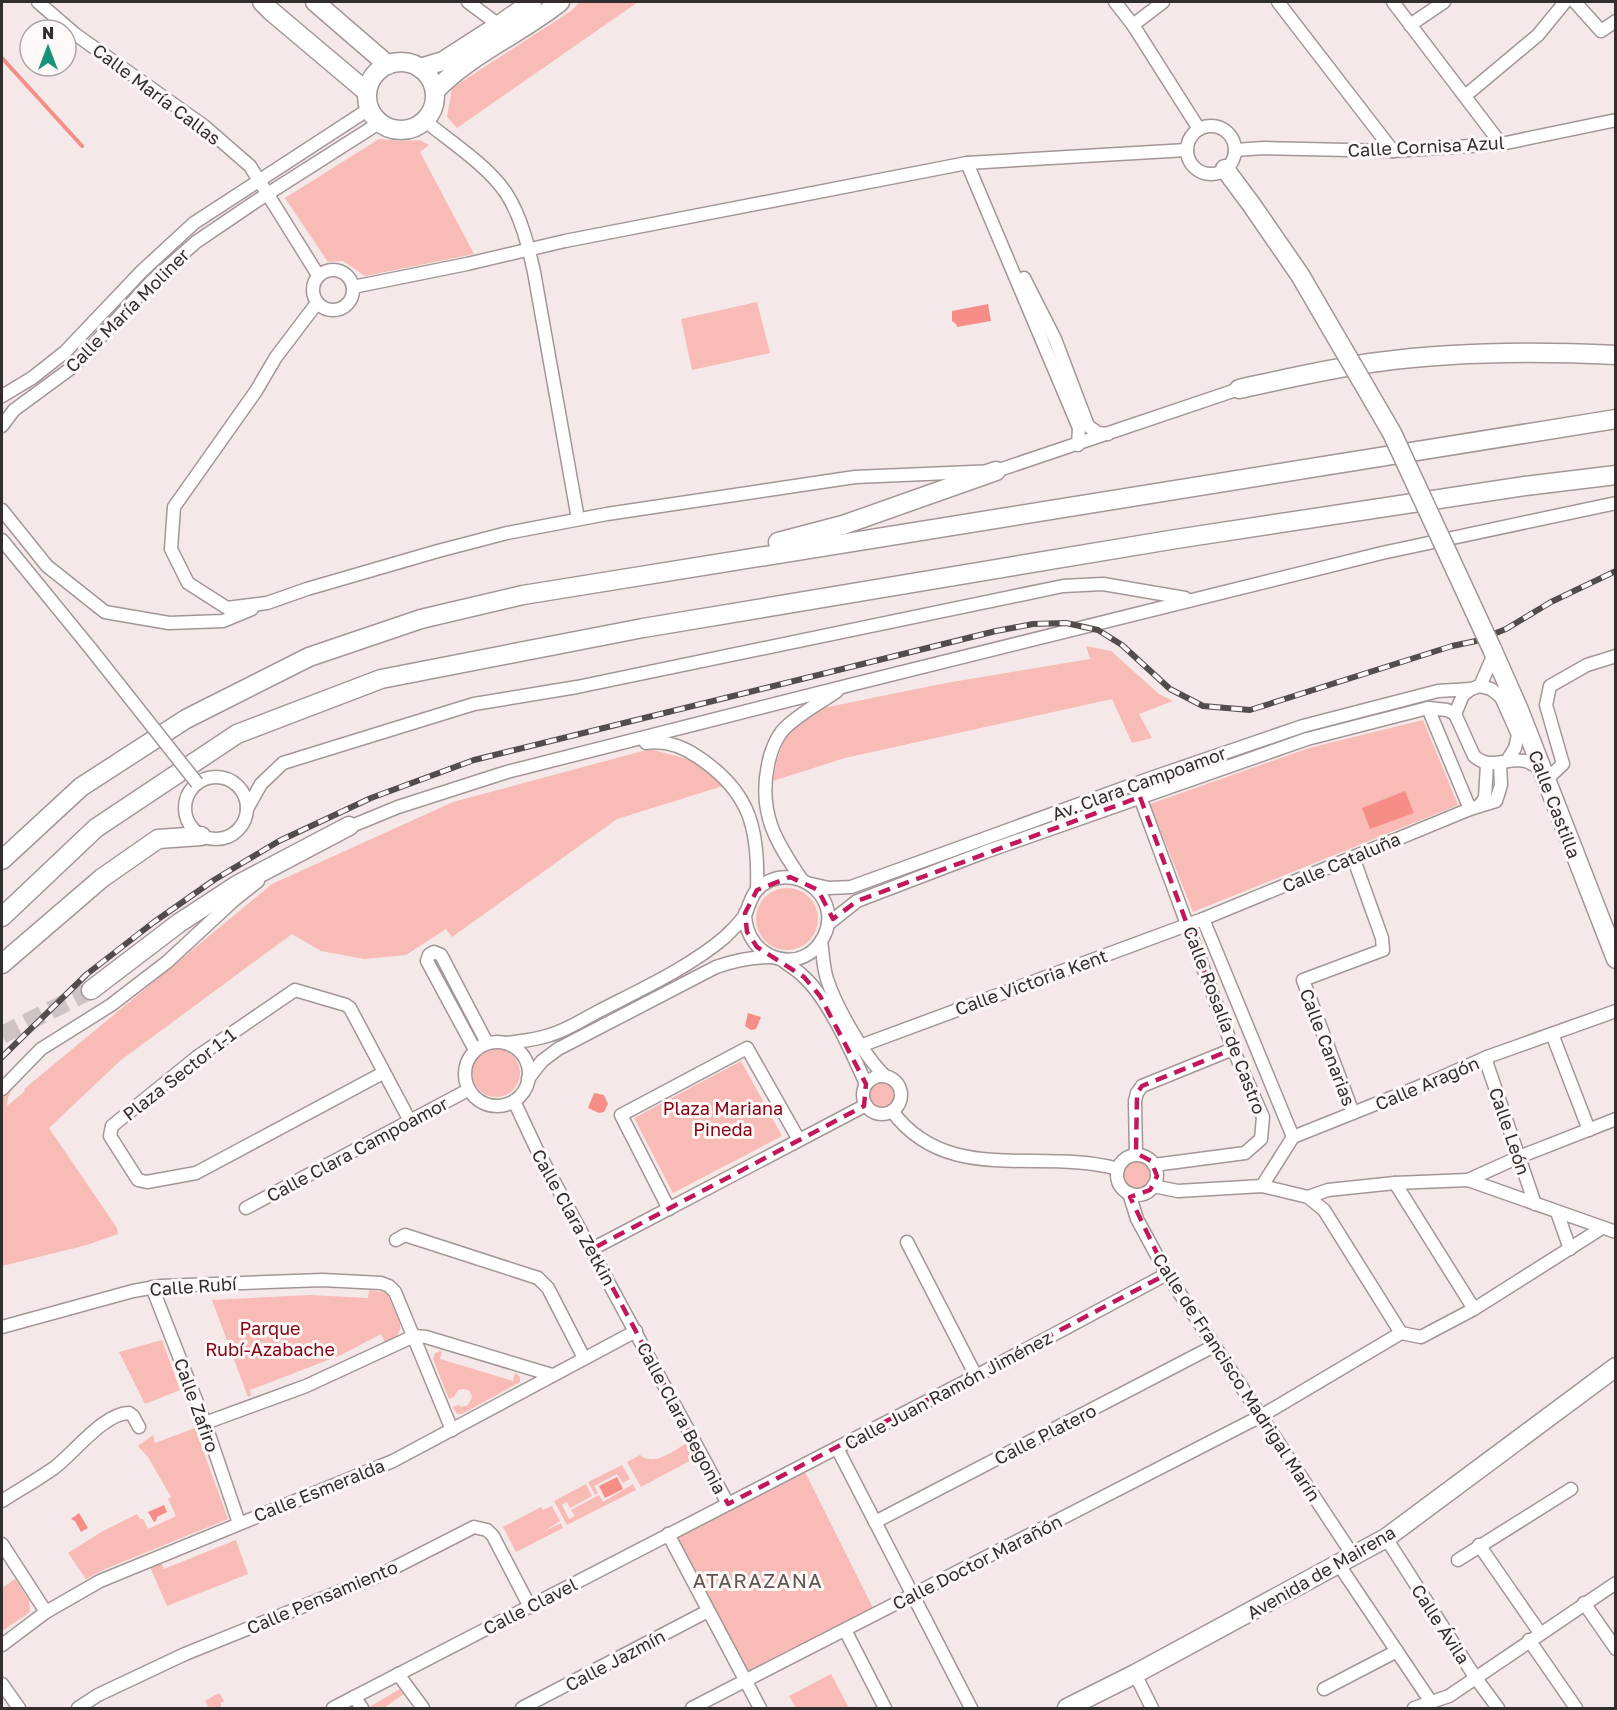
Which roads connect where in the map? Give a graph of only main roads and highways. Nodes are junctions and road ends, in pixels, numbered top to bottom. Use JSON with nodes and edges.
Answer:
{"nodes":[{"id":1,"x":262,"y":2,"type":"edge"},
{"id":2,"x":315,"y":2,"type":"edge"},
{"id":3,"x":532,"y":2,"type":"edge"},
{"id":4,"x":560,"y":2,"type":"edge"},
{"id":5,"x":506,"y":30,"type":"junction"},
{"id":6,"x":388,"y":65,"type":"junction"},
{"id":7,"x":420,"y":68,"type":"junction"},
{"id":8,"x":435,"y":91,"type":"junction"},
{"id":9,"x":372,"y":108,"type":"junction"},
{"id":10,"x":1225,"y":169,"type":"road end"},
{"id":11,"x":1616,"y":355,"type":"edge"},
{"id":12,"x":1239,"y":389,"type":"road end"},
{"id":13,"x":1616,"y":419,"type":"edge"},
{"id":14,"x":996,"y":471,"type":"road end"},
{"id":15,"x":1616,"y":475,"type":"edge"},
{"id":16,"x":684,"y":568,"type":"junction"},
{"id":17,"x":349,"y":826,"type":"road end"},
{"id":18,"x":201,"y":836,"type":"road end"},
{"id":19,"x":2,"y":860,"type":"edge"},
{"id":20,"x":2,"y":916,"type":"edge"},
{"id":21,"x":1611,"y":932,"type":"edge"},
{"id":22,"x":1616,"y":959,"type":"edge"},
{"id":23,"x":2,"y":964,"type":"edge"},
{"id":24,"x":91,"y":990,"type":"tunnel mouth"},
{"id":25,"x":1616,"y":1367,"type":"edge"},
{"id":26,"x":1067,"y":1708,"type":"edge"}],
"edges":[{"from":1,"to":9,"type":"main road"},
{"from":2,"to":6,"type":"main road"},
{"from":3,"to":5,"type":"main road"},
{"from":4,"to":5,"type":"main road"},
{"from":5,"to":7,"type":"main road"},
{"from":5,"to":8,"type":"main road"},
{"from":6,"to":7,"type":"main road"},
{"from":6,"to":9,"type":"main road"},
{"from":7,"to":8,"type":"main road"},
{"from":8,"to":9,"type":"main road"},
{"from":10,"to":21,"type":"main road","name":"Calle Castilla","bridge":true},
{"from":11,"to":12,"type":"main road"},
{"from":13,"to":16,"type":"main road"},
{"from":14,"to":16,"type":"main road"},
{"from":15,"to":20,"type":"main road"},
{"from":16,"to":19,"type":"main road"},
{"from":17,"to":24,"type":"main road"},
{"from":18,"to":23,"type":"main road"},
{"from":21,"to":22,"type":"main road","name":"Calle Castilla"},
{"from":25,"to":26,"type":"main road","name":"Avenida de Mairena"}]}
